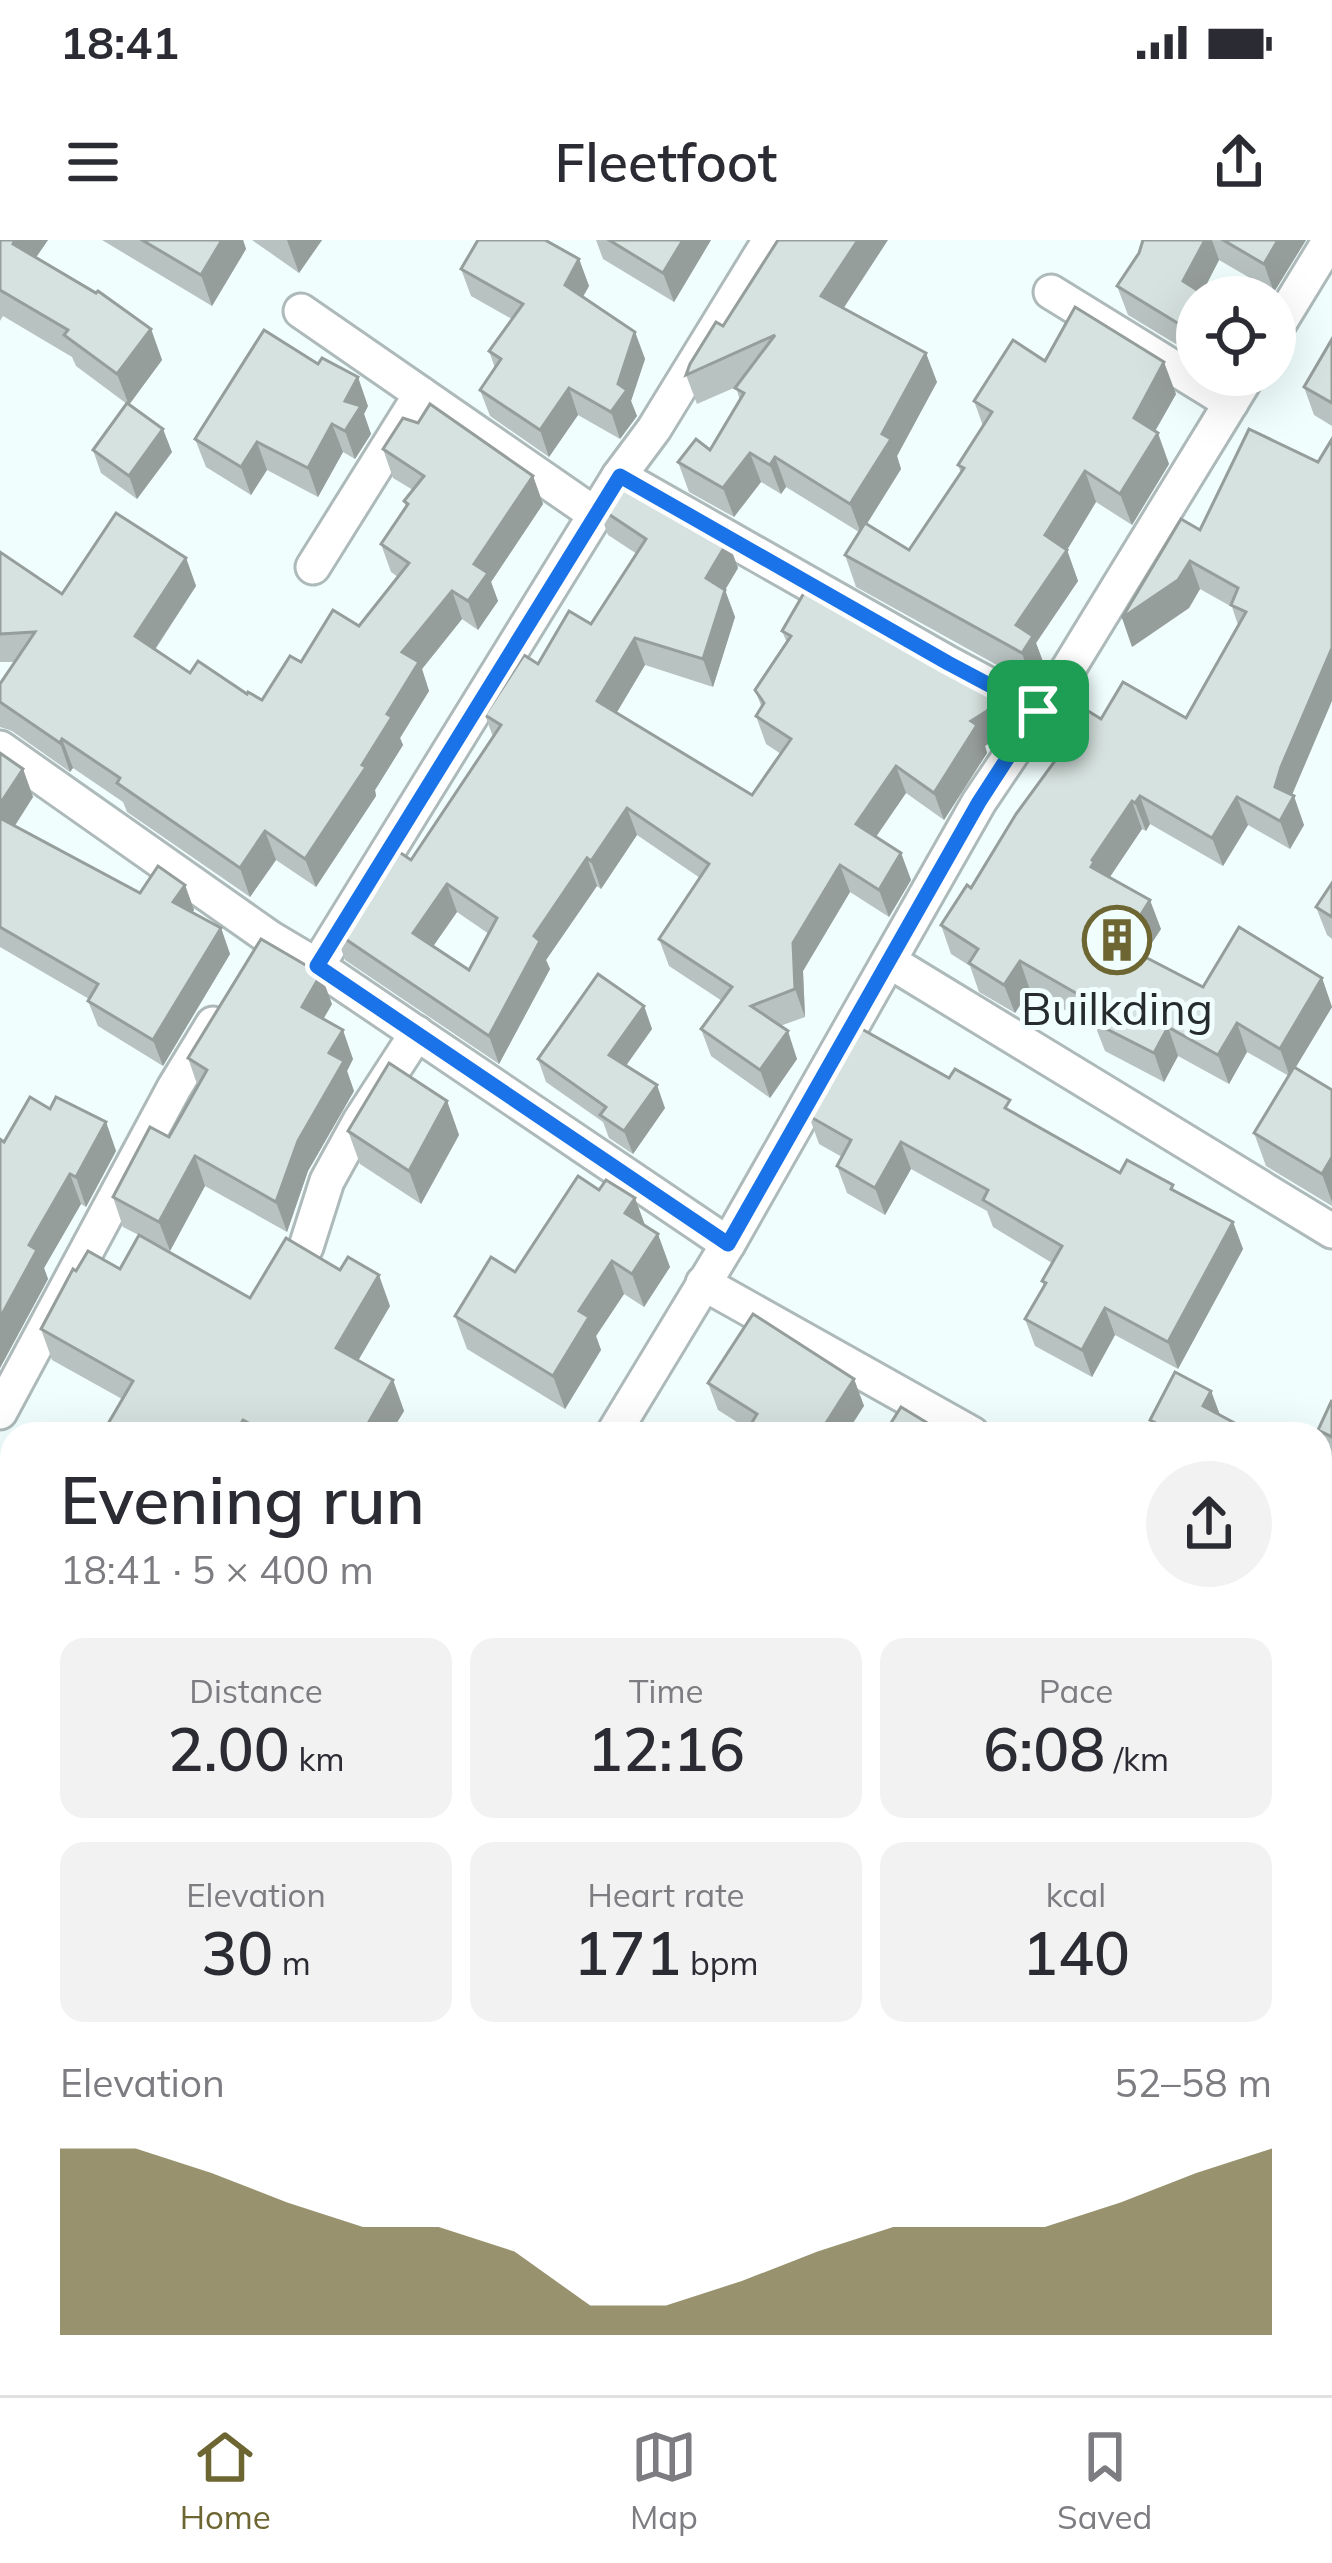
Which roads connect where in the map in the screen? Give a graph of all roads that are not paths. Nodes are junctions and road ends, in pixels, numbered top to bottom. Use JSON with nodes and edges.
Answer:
{"nodes":[{"id":1,"x":770,"y":240,"type":"edge"},
{"id":2,"x":1316,"y":245,"type":"edge"},
{"id":3,"x":1296,"y":286,"type":"edge"},
{"id":4,"x":1052,"y":292,"type":"dead end"},
{"id":5,"x":301,"y":311,"type":"dead end"},
{"id":6,"x":1176,"y":356,"type":"edge"},
{"id":7,"x":421,"y":394,"type":"junction"},
{"id":8,"x":1236,"y":396,"type":"edge"},
{"id":9,"x":620,"y":476,"type":"junction"},
{"id":10,"x":596,"y":515,"type":"junction"},
{"id":11,"x":313,"y":567,"type":"dead end"},
{"id":12,"x":1038,"y":711,"type":"junction"},
{"id":13,"x":0,"y":748,"type":"edge"},
{"id":14,"x":889,"y":961,"type":"junction"},
{"id":15,"x":317,"y":966,"type":"junction"},
{"id":16,"x":228,"y":999,"type":"edge"},
{"id":17,"x":417,"y":1034,"type":"junction"},
{"id":18,"x":1332,"y":1231,"type":"edge"},
{"id":19,"x":728,"y":1244,"type":"junction"},
{"id":20,"x":306,"y":1247,"type":"edge"},
{"id":21,"x":703,"y":1283,"type":"junction"},
{"id":22,"x":0,"y":1412,"type":"edge"},
{"id":23,"x":620,"y":1422,"type":"edge"},
{"id":24,"x":951,"y":1422,"type":"edge"}],
"edges":[{"from":1,"to":9,"type":"street"},
{"from":2,"to":3,"type":"street"},
{"from":4,"to":6,"type":"street"},
{"from":5,"to":7,"type":"street"},
{"from":7,"to":10,"type":"street"},
{"from":7,"to":11,"type":"street"},
{"from":8,"to":12,"type":"street"},
{"from":9,"to":10,"type":"street"},
{"from":9,"to":12,"type":"street"},
{"from":10,"to":15,"type":"street"},
{"from":12,"to":14,"type":"street"},
{"from":13,"to":15,"type":"street"},
{"from":14,"to":18,"type":"street"},
{"from":14,"to":19,"type":"street"},
{"from":15,"to":17,"type":"street"},
{"from":16,"to":22,"type":"street"},
{"from":17,"to":19,"type":"street"},
{"from":17,"to":20,"type":"street"},
{"from":19,"to":21,"type":"street"},
{"from":21,"to":23,"type":"street"},
{"from":21,"to":24,"type":"street"}]}
